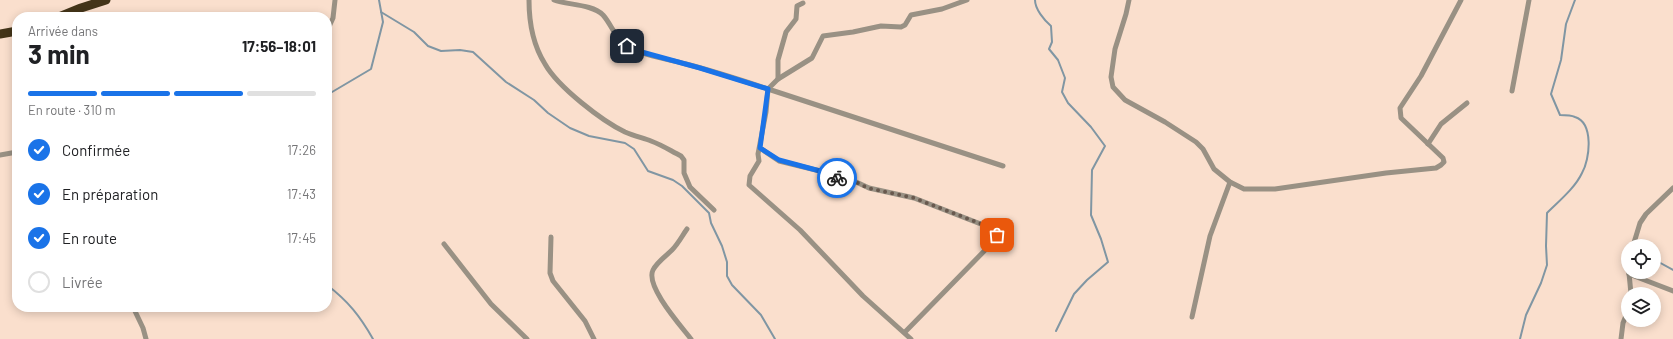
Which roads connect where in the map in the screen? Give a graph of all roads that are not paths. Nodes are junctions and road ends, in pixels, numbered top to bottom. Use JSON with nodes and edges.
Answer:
{"nodes":[{"id":1,"x":106,"y":0,"type":"edge"},
{"id":2,"x":335,"y":0,"type":"edge"},
{"id":3,"x":529,"y":0,"type":"edge"},
{"id":4,"x":554,"y":0,"type":"edge"},
{"id":5,"x":967,"y":0,"type":"edge"},
{"id":6,"x":1129,"y":0,"type":"edge"},
{"id":7,"x":1461,"y":0,"type":"edge"},
{"id":8,"x":1529,"y":0,"type":"edge"},
{"id":9,"x":803,"y":3,"type":"dead end"},
{"id":10,"x":71,"y":12,"type":"edge"},
{"id":11,"x":332,"y":20,"type":"edge"},
{"id":12,"x":12,"y":32,"type":"edge"},
{"id":13,"x":0,"y":34,"type":"edge"},
{"id":14,"x":778,"y":79,"type":"junction"},
{"id":15,"x":768,"y":89,"type":"junction"},
{"id":16,"x":1512,"y":91,"type":"dead end"},
{"id":17,"x":1467,"y":103,"type":"dead end"},
{"id":18,"x":1428,"y":144,"type":"junction"},
{"id":19,"x":760,"y":148,"type":"junction"},
{"id":20,"x":12,"y":153,"type":"edge"},
{"id":21,"x":0,"y":155,"type":"edge"},
{"id":22,"x":1003,"y":166,"type":"dead end"},
{"id":23,"x":1230,"y":182,"type":"junction"},
{"id":24,"x":1673,"y":188,"type":"edge"},
{"id":25,"x":714,"y":210,"type":"dead end"},
{"id":26,"x":686,"y":229,"type":"dead end"},
{"id":27,"x":551,"y":237,"type":"dead end"},
{"id":28,"x":1635,"y":239,"type":"edge"},
{"id":29,"x":444,"y":244,"type":"dead end"},
{"id":30,"x":1644,"y":279,"type":"edge"},
{"id":31,"x":1673,"y":291,"type":"edge"},
{"id":32,"x":135,"y":312,"type":"edge"},
{"id":33,"x":1192,"y":317,"type":"dead end"},
{"id":34,"x":1622,"y":327,"type":"edge"},
{"id":35,"x":904,"y":332,"type":"junction"},
{"id":36,"x":146,"y":339,"type":"edge"},
{"id":37,"x":527,"y":339,"type":"edge"},
{"id":38,"x":594,"y":339,"type":"edge"},
{"id":39,"x":691,"y":339,"type":"edge"},
{"id":40,"x":911,"y":339,"type":"edge"},
{"id":41,"x":1621,"y":339,"type":"edge"}],
"edges":[{"from":1,"to":10,"type":"highway"},
{"from":2,"to":11,"type":"street"},
{"from":3,"to":25,"type":"street"},
{"from":4,"to":15,"type":"street"},
{"from":5,"to":14,"type":"street"},
{"from":6,"to":23,"type":"street"},
{"from":7,"to":18,"type":"street"},
{"from":8,"to":16,"type":"street"},
{"from":9,"to":14,"type":"street"},
{"from":12,"to":13,"type":"highway"},
{"from":14,"to":15,"type":"street"},
{"from":15,"to":19,"type":"street"},
{"from":15,"to":22,"type":"street"},
{"from":17,"to":18,"type":"street"},
{"from":18,"to":23,"type":"street"},
{"from":19,"to":35,"type":"street"},
{"from":19,"to":35,"type":"street"},
{"from":20,"to":21,"type":"street"},
{"from":23,"to":33,"type":"street"},
{"from":24,"to":28,"type":"street"},
{"from":26,"to":39,"type":"street"},
{"from":27,"to":38,"type":"street"},
{"from":29,"to":37,"type":"street"},
{"from":30,"to":31,"type":"street"},
{"from":32,"to":36,"type":"street"},
{"from":34,"to":41,"type":"street"},
{"from":35,"to":40,"type":"street"}]}
